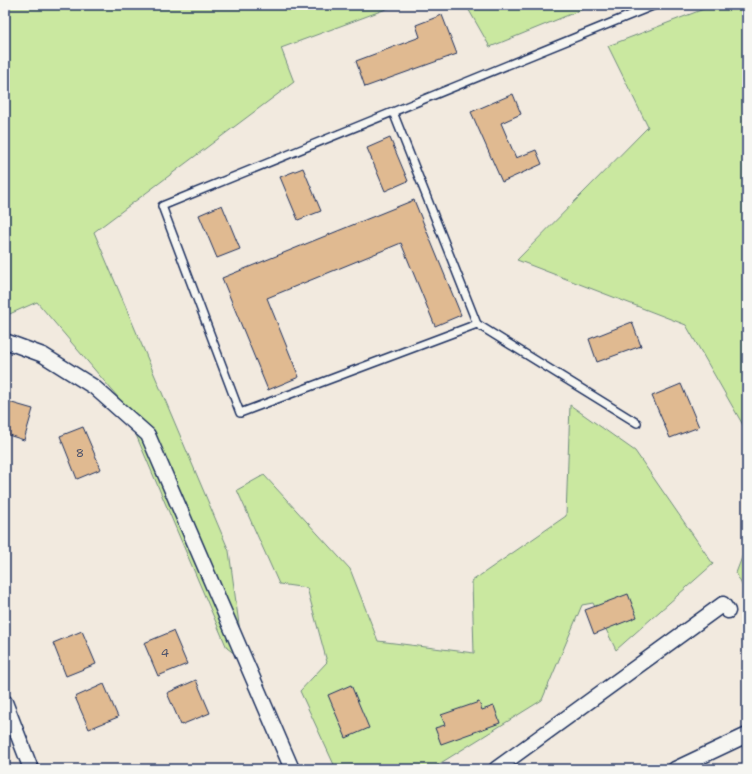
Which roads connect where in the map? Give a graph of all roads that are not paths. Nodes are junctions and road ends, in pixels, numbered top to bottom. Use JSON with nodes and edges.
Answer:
{"nodes":[{"id":1,"x":655,"y":5,"type":"edge"},
{"id":2,"x":393,"y":112,"type":"junction"},
{"id":3,"x":477,"y":324,"type":"junction"},
{"id":4,"x":5,"y":341,"type":"edge"},
{"id":5,"x":637,"y":423,"type":"dead end"},
{"id":6,"x":728,"y":611,"type":"dead end"},
{"id":7,"x":5,"y":702,"type":"edge"},
{"id":8,"x":747,"y":735,"type":"edge"},
{"id":9,"x":32,"y":769,"type":"edge"},
{"id":10,"x":292,"y":769,"type":"edge"},
{"id":11,"x":496,"y":769,"type":"edge"},
{"id":12,"x":675,"y":769,"type":"edge"}],
"edges":[{"from":1,"to":2,"type":"lane"},
{"from":2,"to":3,"type":"lane"},
{"from":2,"to":3,"type":"lane"},
{"from":3,"to":5,"type":"lane"},
{"from":4,"to":10,"type":"street"},
{"from":6,"to":11,"type":"street"},
{"from":7,"to":9,"type":"street"},
{"from":8,"to":12,"type":"street"}]}
